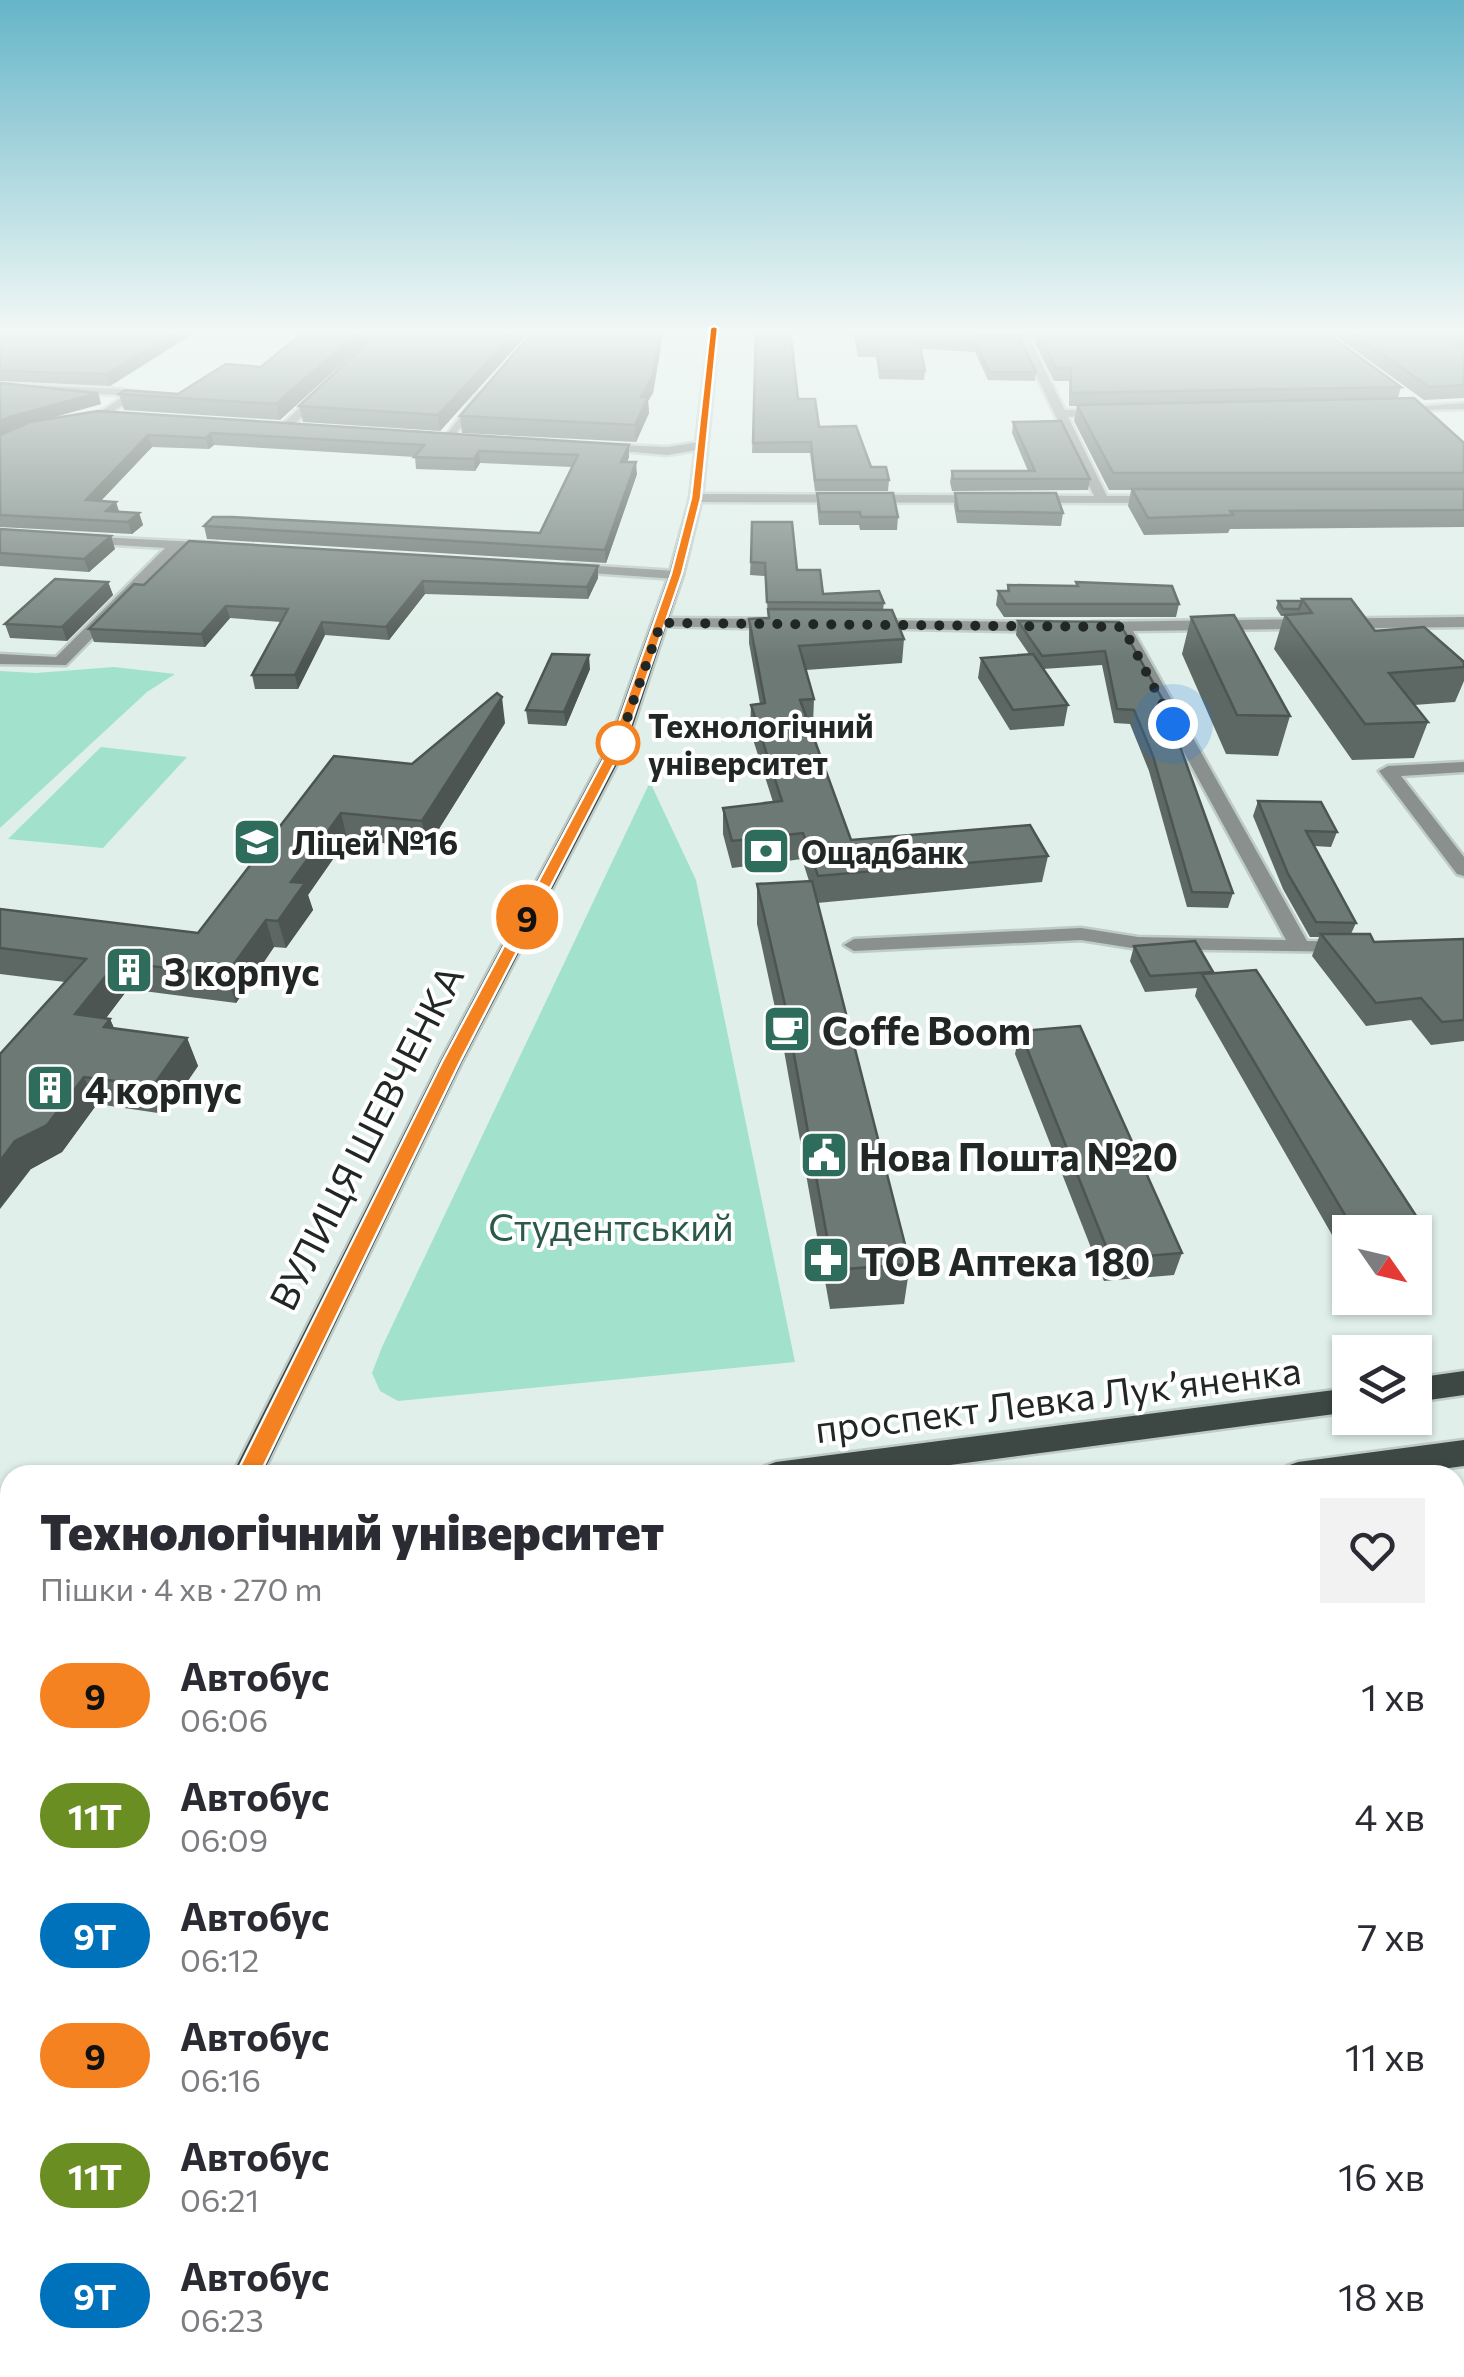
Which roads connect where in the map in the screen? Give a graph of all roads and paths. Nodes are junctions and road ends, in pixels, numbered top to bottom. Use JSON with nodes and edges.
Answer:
{"nodes":[{"id":1,"x":445,"y":439,"type":"edge"},
{"id":2,"x":701,"y":439,"type":"edge"},
{"id":3,"x":1072,"y":439,"type":"edge"},
{"id":4,"x":463,"y":440,"type":"edge"},
{"id":5,"x":700,"y":446,"type":"junction"},
{"id":6,"x":571,"y":447,"type":"edge"},
{"id":7,"x":696,"y":498,"type":"junction"},
{"id":8,"x":1102,"y":500,"type":"junction"},
{"id":9,"x":1179,"y":500,"type":"edge"},
{"id":10,"x":59,"y":538,"type":"edge"},
{"id":11,"x":176,"y":544,"type":"junction"},
{"id":12,"x":226,"y":547,"type":"edge"},
{"id":13,"x":542,"y":566,"type":"edge"},
{"id":14,"x":676,"y":574,"type":"junction"},
{"id":15,"x":1464,"y":622,"type":"edge"},
{"id":16,"x":661,"y":623,"type":"junction"},
{"id":17,"x":807,"y":624,"type":"edge"},
{"id":18,"x":844,"y":625,"type":"edge"},
{"id":19,"x":1123,"y":627,"type":"junction"},
{"id":20,"x":0,"y":659,"type":"edge"},
{"id":21,"x":1464,"y":768,"type":"edge"},
{"id":22,"x":1464,"y":870,"type":"edge"},
{"id":23,"x":854,"y":945,"type":"dead end"},
{"id":24,"x":1301,"y":948,"type":"junction"},
{"id":25,"x":1374,"y":948,"type":"edge"},
{"id":26,"x":1464,"y":1384,"type":"edge"},
{"id":27,"x":1432,"y":1388,"type":"edge"},
{"id":28,"x":1332,"y":1402,"type":"edge"},
{"id":29,"x":1464,"y":1453,"type":"edge"},
{"id":30,"x":253,"y":1465,"type":"edge"},
{"id":31,"x":853,"y":1465,"type":"edge"},
{"id":32,"x":1373,"y":1465,"type":"edge"}],
"edges":[{"from":1,"to":4,"type":"street"},
{"from":2,"to":5,"type":"main road","name":"ВУЛИЦЯ ШЕВЧЕНКА"},
{"from":3,"to":8,"type":"street"},
{"from":5,"to":6,"type":"street"},
{"from":5,"to":7,"type":"main road","name":"ВУЛИЦЯ ШЕВЧЕНКА"},
{"from":7,"to":8,"type":"street"},
{"from":7,"to":14,"type":"main road","name":"ВУЛИЦЯ ШЕВЧЕНКА"},
{"from":8,"to":9,"type":"street"},
{"from":10,"to":11,"type":"street"},
{"from":11,"to":12,"type":"street"},
{"from":11,"to":20,"type":"street"},
{"from":13,"to":14,"type":"street"},
{"from":14,"to":16,"type":"main road","name":"ВУЛИЦЯ ШЕВЧЕНКА"},
{"from":15,"to":19,"type":"street"},
{"from":16,"to":17,"type":"street"},
{"from":16,"to":30,"type":"main road","name":"ВУЛИЦЯ ШЕВЧЕНКА"},
{"from":18,"to":19,"type":"street"},
{"from":19,"to":24,"type":"street"},
{"from":21,"to":22,"type":"street"},
{"from":23,"to":24,"type":"street"},
{"from":24,"to":25,"type":"street"},
{"from":26,"to":27,"type":"main road"},
{"from":28,"to":31,"type":"main road","name":"проспект Левка Лукʼяненка"},
{"from":29,"to":32,"type":"main road"}]}
